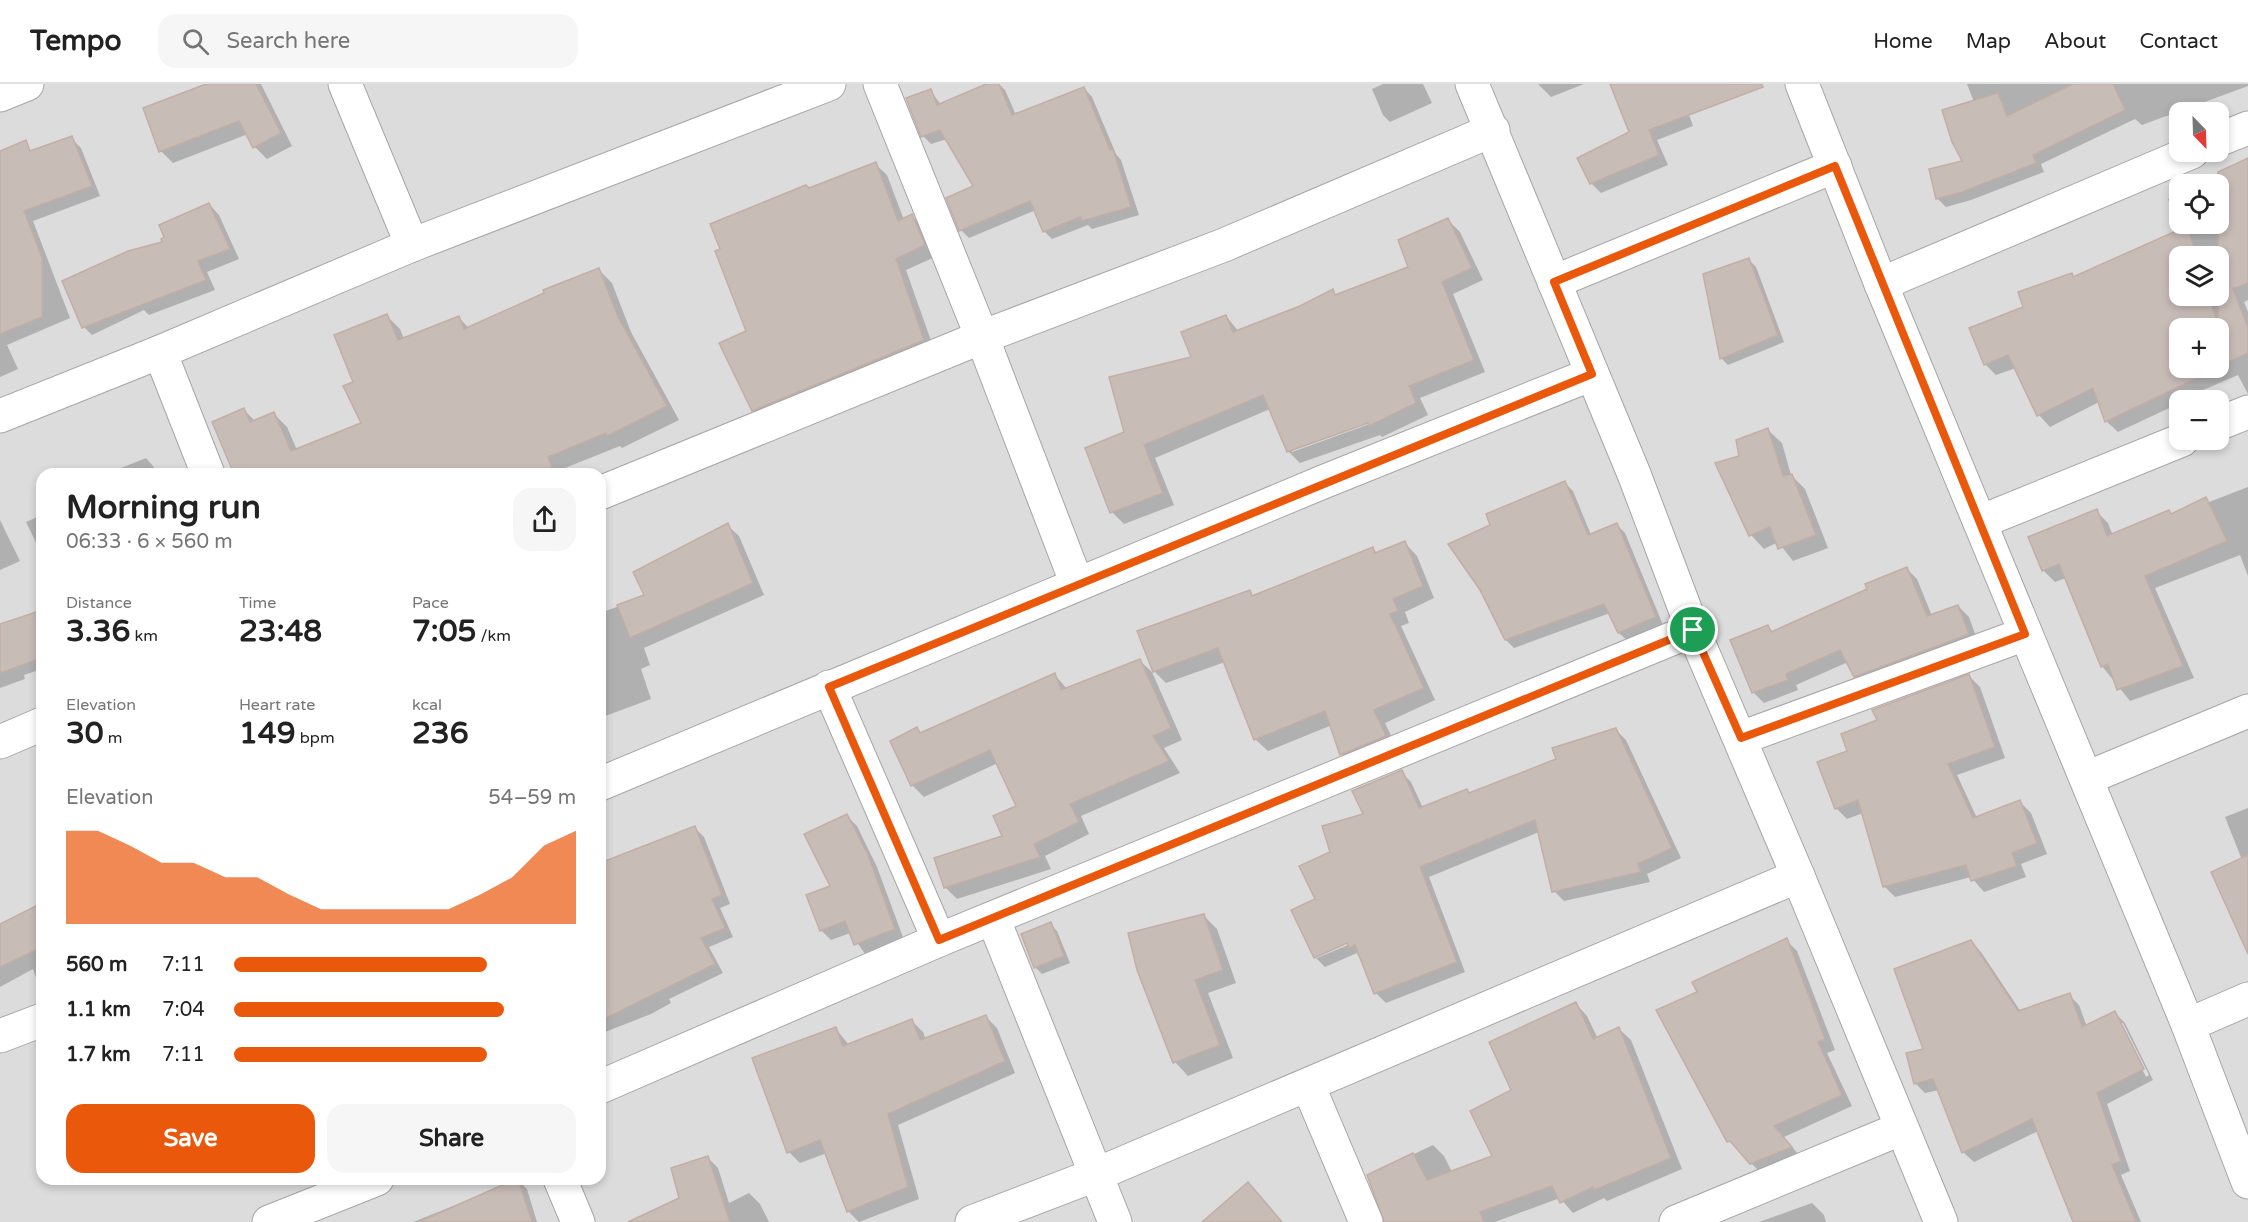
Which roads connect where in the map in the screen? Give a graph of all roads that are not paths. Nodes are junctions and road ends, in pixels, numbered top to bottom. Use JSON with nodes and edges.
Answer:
{"nodes":[{"id":1,"x":27,"y":84,"type":"edge"},
{"id":2,"x":345,"y":84,"type":"edge"},
{"id":3,"x":829,"y":84,"type":"edge"},
{"id":4,"x":880,"y":84,"type":"edge"},
{"id":5,"x":1472,"y":84,"type":"edge"},
{"id":6,"x":1802,"y":84,"type":"edge"},
{"id":7,"x":0,"y":95,"type":"edge"},
{"id":8,"x":2248,"y":128,"type":"edge"},
{"id":9,"x":1493,"y":130,"type":"junction"},
{"id":10,"x":2229,"y":136,"type":"edge"},
{"id":11,"x":2169,"y":162,"type":"edge"},
{"id":12,"x":1835,"y":166,"type":"junction"},
{"id":13,"x":412,"y":245,"type":"junction"},
{"id":14,"x":1554,"y":282,"type":"junction"},
{"id":15,"x":1881,"y":284,"type":"junction"},
{"id":16,"x":982,"y":337,"type":"junction"},
{"id":17,"x":160,"y":352,"type":"junction"},
{"id":18,"x":1592,"y":374,"type":"junction"},
{"id":19,"x":2248,"y":412,"type":"edge"},
{"id":20,"x":0,"y":416,"type":"edge"},
{"id":21,"x":2229,"y":420,"type":"edge"},
{"id":22,"x":2169,"y":445,"type":"edge"},
{"id":23,"x":206,"y":468,"type":"edge"},
{"id":24,"x":606,"y":491,"type":"edge"},
{"id":25,"x":1980,"y":522,"type":"junction"},
{"id":26,"x":1077,"y":584,"type":"junction"},
{"id":27,"x":1693,"y":630,"type":"junction"},
{"id":28,"x":2025,"y":634,"type":"junction"},
{"id":29,"x":829,"y":687,"type":"junction"},
{"id":30,"x":2248,"y":711,"type":"edge"},
{"id":31,"x":36,"y":727,"type":"edge"},
{"id":32,"x":1741,"y":738,"type":"junction"},
{"id":33,"x":0,"y":742,"type":"edge"},
{"id":34,"x":2087,"y":778,"type":"junction"},
{"id":35,"x":606,"y":781,"type":"edge"},
{"id":36,"x":1798,"y":876,"type":"junction"},
{"id":37,"x":993,"y":918,"type":"junction"},
{"id":38,"x":939,"y":940,"type":"junction"},
{"id":39,"x":2248,"y":999,"type":"edge"},
{"id":40,"x":36,"y":1022,"type":"edge"},
{"id":41,"x":2188,"y":1025,"type":"junction"},
{"id":42,"x":0,"y":1036,"type":"edge"},
{"id":43,"x":606,"y":1084,"type":"edge"},
{"id":44,"x":1308,"y":1085,"type":"junction"},
{"id":45,"x":1900,"y":1128,"type":"junction"},
{"id":46,"x":1095,"y":1175,"type":"junction"},
{"id":47,"x":2248,"y":1182,"type":"edge"},
{"id":48,"x":362,"y":1185,"type":"edge"},
{"id":49,"x":563,"y":1185,"type":"edge"},
{"id":50,"x":269,"y":1222,"type":"edge"},
{"id":51,"x":578,"y":1222,"type":"edge"},
{"id":52,"x":972,"y":1222,"type":"edge"},
{"id":53,"x":1115,"y":1222,"type":"edge"},
{"id":54,"x":1366,"y":1222,"type":"edge"},
{"id":55,"x":1676,"y":1222,"type":"edge"},
{"id":56,"x":1941,"y":1222,"type":"edge"}],
"edges":[{"from":1,"to":7,"type":"street"},
{"from":2,"to":13,"type":"street"},
{"from":3,"to":13,"type":"street"},
{"from":4,"to":16,"type":"street"},
{"from":5,"to":9,"type":"street"},
{"from":6,"to":12,"type":"street"},
{"from":8,"to":10,"type":"street"},
{"from":9,"to":14,"type":"street"},
{"from":9,"to":16,"type":"street"},
{"from":11,"to":15,"type":"street"},
{"from":12,"to":14,"type":"street"},
{"from":12,"to":15,"type":"street"},
{"from":13,"to":17,"type":"street"},
{"from":14,"to":18,"type":"street"},
{"from":15,"to":25,"type":"street"},
{"from":16,"to":24,"type":"street"},
{"from":16,"to":26,"type":"street"},
{"from":17,"to":20,"type":"street"},
{"from":17,"to":23,"type":"street"},
{"from":18,"to":26,"type":"street"},
{"from":18,"to":27,"type":"street"},
{"from":19,"to":21,"type":"street"},
{"from":22,"to":25,"type":"street"},
{"from":25,"to":28,"type":"street"},
{"from":26,"to":29,"type":"street"},
{"from":27,"to":32,"type":"street"},
{"from":27,"to":37,"type":"street"},
{"from":28,"to":32,"type":"street"},
{"from":28,"to":34,"type":"street"},
{"from":29,"to":35,"type":"street"},
{"from":29,"to":38,"type":"street"},
{"from":30,"to":34,"type":"street"},
{"from":31,"to":33,"type":"street"},
{"from":32,"to":36,"type":"street"},
{"from":34,"to":41,"type":"street"},
{"from":36,"to":44,"type":"street"},
{"from":36,"to":45,"type":"street"},
{"from":37,"to":38,"type":"street"},
{"from":37,"to":46,"type":"street"},
{"from":38,"to":43,"type":"street"},
{"from":39,"to":41,"type":"street"},
{"from":40,"to":42,"type":"street"},
{"from":41,"to":47,"type":"street"},
{"from":44,"to":46,"type":"street"},
{"from":44,"to":54,"type":"street"},
{"from":45,"to":55,"type":"street"},
{"from":45,"to":56,"type":"street"},
{"from":46,"to":52,"type":"street"},
{"from":46,"to":53,"type":"street"},
{"from":48,"to":50,"type":"street"},
{"from":49,"to":51,"type":"street"}]}
